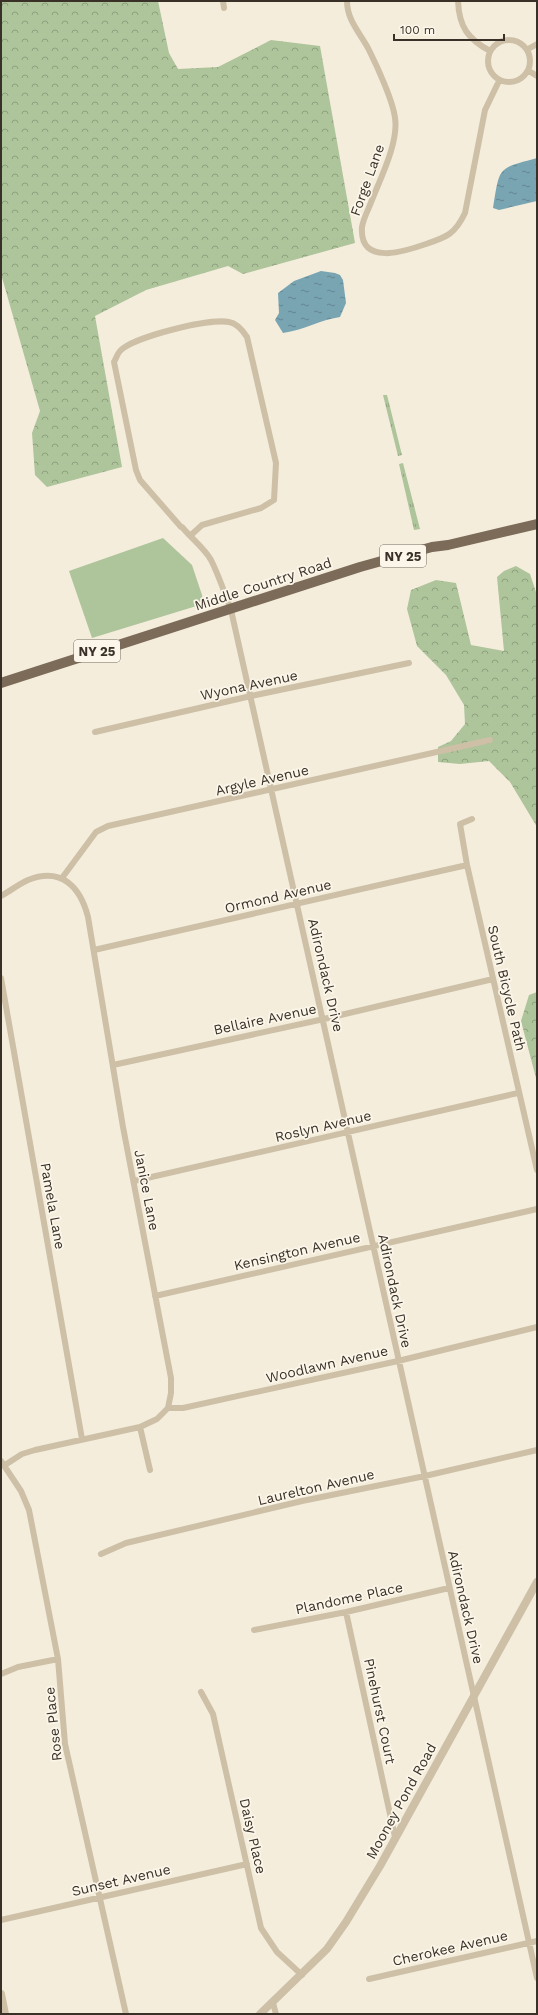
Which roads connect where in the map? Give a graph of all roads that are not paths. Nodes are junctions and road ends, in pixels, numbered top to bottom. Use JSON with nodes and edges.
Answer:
{"nodes":[{"id":1,"x":223,"y":1,"type":"edge"},
{"id":2,"x":347,"y":1,"type":"edge"},
{"id":3,"x":458,"y":1,"type":"edge"},
{"id":4,"x":224,"y":8,"type":"dead end"},
{"id":5,"x":537,"y":44,"type":"edge"},
{"id":6,"x":528,"y":49,"type":"junction"},
{"id":7,"x":490,"y":51,"type":"junction"},
{"id":8,"x":529,"y":71,"type":"junction"},
{"id":9,"x":537,"y":76,"type":"edge"},
{"id":10,"x":499,"y":81,"type":"junction"},
{"id":11,"x":537,"y":524,"type":"edge"},
{"id":12,"x":190,"y":536,"type":"junction"},
{"id":13,"x":232,"y":610,"type":"junction"},
{"id":14,"x":409,"y":663,"type":"dead end"},
{"id":15,"x":1,"y":684,"type":"edge"},
{"id":16,"x":251,"y":696,"type":"junction"},
{"id":17,"x":95,"y":732,"type":"dead end"},
{"id":18,"x":490,"y":740,"type":"dead end"},
{"id":19,"x":272,"y":790,"type":"junction"},
{"id":20,"x":472,"y":819,"type":"dead end"},
{"id":21,"x":467,"y":865,"type":"junction"},
{"id":22,"x":62,"y":878,"type":"junction"},
{"id":23,"x":1,"y":896,"type":"edge"},
{"id":24,"x":298,"y":903,"type":"junction"},
{"id":25,"x":94,"y":950,"type":"junction"},
{"id":26,"x":1,"y":978,"type":"edge"},
{"id":27,"x":492,"y":979,"type":"junction"},
{"id":28,"x":4,"y":1017,"type":"edge"},
{"id":29,"x":324,"y":1019,"type":"junction"},
{"id":30,"x":113,"y":1065,"type":"junction"},
{"id":31,"x":518,"y":1094,"type":"junction"},
{"id":32,"x":348,"y":1132,"type":"junction"},
{"id":33,"x":537,"y":1170,"type":"edge"},
{"id":34,"x":134,"y":1181,"type":"junction"},
{"id":35,"x":537,"y":1209,"type":"edge"},
{"id":36,"x":374,"y":1246,"type":"junction"},
{"id":37,"x":156,"y":1296,"type":"junction"},
{"id":38,"x":537,"y":1328,"type":"edge"},
{"id":39,"x":398,"y":1361,"type":"junction"},
{"id":40,"x":168,"y":1408,"type":"junction"},
{"id":41,"x":140,"y":1427,"type":"junction"},
{"id":42,"x":82,"y":1439,"type":"junction"},
{"id":43,"x":537,"y":1450,"type":"edge"},
{"id":44,"x":3,"y":1463,"type":"edge"},
{"id":45,"x":150,"y":1470,"type":"dead end"},
{"id":46,"x":425,"y":1476,"type":"junction"},
{"id":47,"x":101,"y":1554,"type":"dead end"},
{"id":48,"x":537,"y":1582,"type":"edge"},
{"id":49,"x":449,"y":1588,"type":"junction"},
{"id":50,"x":346,"y":1612,"type":"junction"},
{"id":51,"x":254,"y":1630,"type":"dead end"},
{"id":52,"x":58,"y":1659,"type":"junction"},
{"id":53,"x":1,"y":1674,"type":"edge"},
{"id":54,"x":201,"y":1692,"type":"dead end"},
{"id":55,"x":474,"y":1697,"type":"junction"},
{"id":56,"x":395,"y":1837,"type":"junction"},
{"id":57,"x":247,"y":1864,"type":"junction"},
{"id":58,"x":100,"y":1897,"type":"junction"},
{"id":59,"x":1,"y":1920,"type":"edge"},
{"id":60,"x":537,"y":1941,"type":"edge"},
{"id":61,"x":529,"y":1943,"type":"junction"},
{"id":62,"x":302,"y":1975,"type":"junction"},
{"id":63,"x":369,"y":1978,"type":"dead end"},
{"id":64,"x":537,"y":1978,"type":"edge"},
{"id":65,"x":1,"y":1994,"type":"edge"},
{"id":66,"x":273,"y":2003,"type":"junction"},
{"id":67,"x":5,"y":2014,"type":"edge"},
{"id":68,"x":126,"y":2014,"type":"edge"},
{"id":69,"x":260,"y":2014,"type":"edge"},
{"id":70,"x":276,"y":2014,"type":"edge"}],
"edges":[{"from":1,"to":4,"type":"street"},
{"from":2,"to":10,"type":"street","name":"Forge Lane"},
{"from":3,"to":7,"type":"street"},
{"from":5,"to":6,"type":"street"},
{"from":6,"to":7,"type":"street"},
{"from":6,"to":8,"type":"street"},
{"from":7,"to":10,"type":"street"},
{"from":8,"to":9,"type":"street"},
{"from":8,"to":10,"type":"street"},
{"from":11,"to":13,"type":"main road","name":"Middle Country Road","number":"NY 25"},
{"from":12,"to":12,"type":"street","name":"Adirondack Drive"},
{"from":12,"to":13,"type":"street","name":"Adirondack Drive"},
{"from":13,"to":15,"type":"main road","name":"Middle Country Road","number":"NY 25"},
{"from":13,"to":16,"type":"street","name":"Adirondack Drive"},
{"from":14,"to":16,"type":"street","name":"Wyona Avenue"},
{"from":16,"to":17,"type":"street","name":"Wyona Avenue"},
{"from":16,"to":19,"type":"street","name":"Adirondack Drive"},
{"from":18,"to":19,"type":"street","name":"Argyle Avenue"},
{"from":19,"to":22,"type":"street","name":"Argyle Avenue"},
{"from":19,"to":24,"type":"street","name":"Adirondack Drive"},
{"from":20,"to":21,"type":"street","name":"South Bicycle Path"},
{"from":21,"to":24,"type":"street","name":"Ormond Avenue"},
{"from":21,"to":27,"type":"street","name":"South Bicycle Path"},
{"from":22,"to":23,"type":"street"},
{"from":22,"to":25,"type":"street","name":"Janice Lane"},
{"from":24,"to":25,"type":"street","name":"Ormond Avenue"},
{"from":24,"to":29,"type":"street","name":"Adirondack Drive"},
{"from":25,"to":30,"type":"street","name":"Janice Lane"},
{"from":26,"to":28,"type":"street","name":"Pamela Lane"},
{"from":27,"to":29,"type":"street","name":"Bellaire Avenue"},
{"from":27,"to":31,"type":"street","name":"South Bicycle Path"},
{"from":28,"to":42,"type":"street","name":"Pamela Lane"},
{"from":29,"to":30,"type":"street","name":"Bellaire Avenue"},
{"from":29,"to":32,"type":"street","name":"Adirondack Drive"},
{"from":30,"to":34,"type":"street","name":"Janice Lane"},
{"from":31,"to":32,"type":"street","name":"Roslyn Avenue"},
{"from":31,"to":33,"type":"street","name":"South Bicycle Path"},
{"from":32,"to":34,"type":"street","name":"Roslyn Avenue"},
{"from":32,"to":36,"type":"street","name":"Adirondack Drive"},
{"from":34,"to":37,"type":"street","name":"Janice Lane"},
{"from":35,"to":36,"type":"street","name":"Kensington Avenue"},
{"from":36,"to":37,"type":"street","name":"Kensington Avenue"},
{"from":36,"to":39,"type":"street","name":"Adirondack Drive"},
{"from":37,"to":40,"type":"street","name":"Janice Lane"},
{"from":38,"to":39,"type":"street","name":"Woodlawn Avenue"},
{"from":39,"to":40,"type":"street","name":"Woodlawn Avenue"},
{"from":39,"to":46,"type":"street","name":"Adirondack Drive"},
{"from":40,"to":41,"type":"street"},
{"from":41,"to":42,"type":"street"},
{"from":41,"to":45,"type":"street"},
{"from":42,"to":44,"type":"street"},
{"from":43,"to":46,"type":"street","name":"Laurelton Avenue"},
{"from":44,"to":52,"type":"street","name":"Rose Place"},
{"from":46,"to":47,"type":"street","name":"Laurelton Avenue"},
{"from":46,"to":49,"type":"street","name":"Adirondack Drive"},
{"from":48,"to":55,"type":"street","name":"Mooney Pond Road"},
{"from":49,"to":50,"type":"street","name":"Plandome Place"},
{"from":49,"to":55,"type":"street","name":"Adirondack Drive"},
{"from":50,"to":51,"type":"street","name":"Plandome Place"},
{"from":50,"to":56,"type":"street","name":"Pinehurst Court"},
{"from":52,"to":53,"type":"street"},
{"from":52,"to":58,"type":"street","name":"Rose Place"},
{"from":54,"to":57,"type":"street","name":"Daisy Place"},
{"from":55,"to":56,"type":"street","name":"Mooney Pond Road"},
{"from":55,"to":61,"type":"street","name":"Adirondack Drive"},
{"from":56,"to":62,"type":"street","name":"Mooney Pond Road"},
{"from":57,"to":58,"type":"street","name":"Sunset Avenue"},
{"from":57,"to":62,"type":"street","name":"Daisy Place"},
{"from":58,"to":59,"type":"street","name":"Sunset Avenue"},
{"from":58,"to":68,"type":"street","name":"Rose Place"},
{"from":60,"to":61,"type":"street","name":"Cherokee Avenue"},
{"from":61,"to":63,"type":"street","name":"Cherokee Avenue"},
{"from":61,"to":64,"type":"street","name":"Adirondack Drive"},
{"from":62,"to":66,"type":"street","name":"Mooney Pond Road"},
{"from":65,"to":67,"type":"street"},
{"from":66,"to":69,"type":"street","name":"Mooney Pond Road"},
{"from":66,"to":70,"type":"street"}]}
